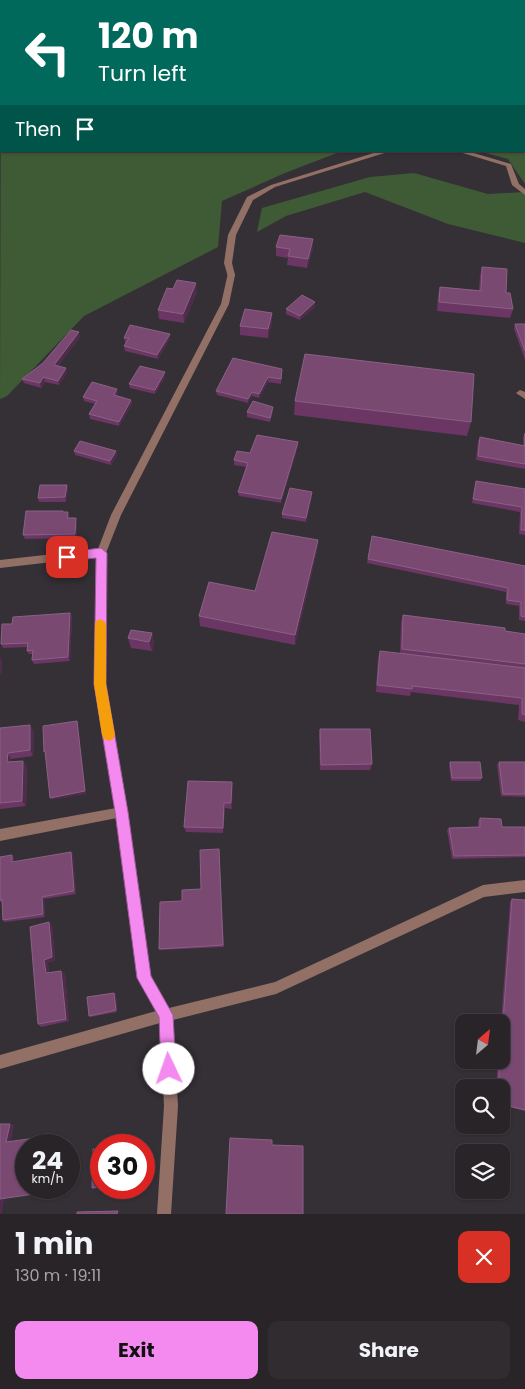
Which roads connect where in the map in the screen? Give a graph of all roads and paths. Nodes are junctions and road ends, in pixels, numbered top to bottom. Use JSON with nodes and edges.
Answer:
{"nodes":[{"id":1,"x":385,"y":152,"type":"edge"},
{"id":2,"x":462,"y":152,"type":"edge"},
{"id":3,"x":525,"y":193,"type":"edge"},
{"id":4,"x":101,"y":553,"type":"junction"},
{"id":5,"x":0,"y":564,"type":"edge"},
{"id":6,"x":122,"y":812,"type":"junction"},
{"id":7,"x":0,"y":835,"type":"edge"},
{"id":8,"x":525,"y":886,"type":"edge"},
{"id":9,"x":166,"y":1015,"type":"junction"},
{"id":10,"x":0,"y":1062,"type":"edge"},
{"id":11,"x":164,"y":1214,"type":"edge"}],
"edges":[{"from":1,"to":4,"type":"street"},
{"from":2,"to":3,"type":"street"},
{"from":4,"to":5,"type":"street"},
{"from":4,"to":6,"type":"street"},
{"from":6,"to":7,"type":"street"},
{"from":6,"to":9,"type":"street"},
{"from":8,"to":9,"type":"street"},
{"from":9,"to":10,"type":"street"},
{"from":9,"to":11,"type":"street"}]}
